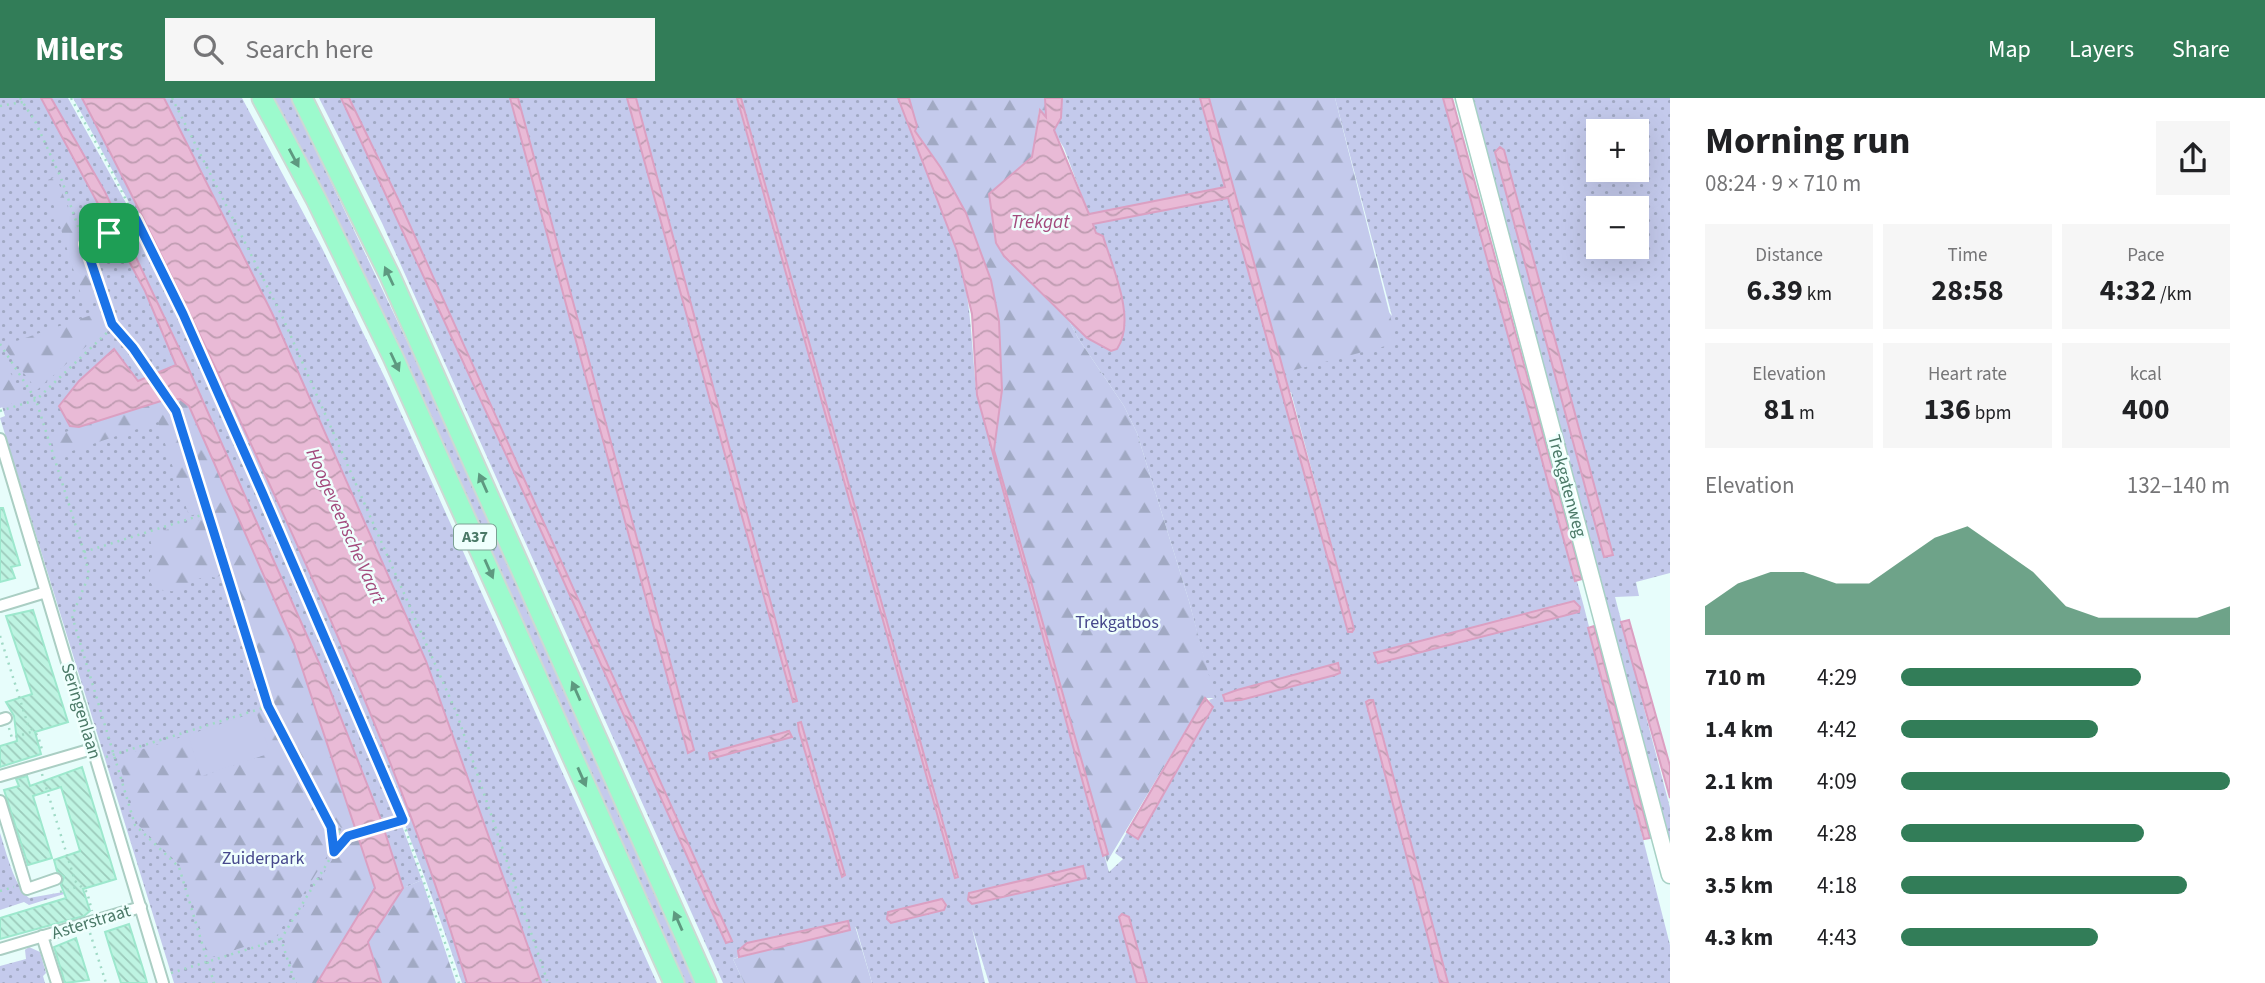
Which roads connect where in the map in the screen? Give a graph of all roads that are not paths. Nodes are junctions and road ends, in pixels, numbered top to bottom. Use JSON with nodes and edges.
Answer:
{"nodes":[{"id":1,"x":262,"y":98,"type":"edge"},
{"id":2,"x":302,"y":98,"type":"edge"},
{"id":3,"x":1464,"y":98,"type":"edge"},
{"id":4,"x":0,"y":439,"type":"edge"},
{"id":5,"x":46,"y":592,"type":"junction"},
{"id":6,"x":0,"y":606,"type":"edge"},
{"id":7,"x":94,"y":754,"type":"junction"},
{"id":8,"x":0,"y":776,"type":"edge"},
{"id":9,"x":0,"y":801,"type":"edge"},
{"id":10,"x":1670,"y":875,"type":"edge"},
{"id":11,"x":56,"y":880,"type":"dead end"},
{"id":12,"x":141,"y":907,"type":"junction"},
{"id":13,"x":42,"y":936,"type":"junction"},
{"id":14,"x":0,"y":949,"type":"edge"},
{"id":15,"x":162,"y":979,"type":"edge"},
{"id":16,"x":57,"y":983,"type":"edge"},
{"id":17,"x":674,"y":983,"type":"edge"},
{"id":18,"x":706,"y":983,"type":"edge"}],
"edges":[{"from":1,"to":17,"type":"highway","number":"A37","one_way":true},
{"from":18,"to":2,"type":"highway","number":"A37","one_way":true},
{"from":3,"to":10,"type":"street","name":"Trekgatenweg"},
{"from":4,"to":5,"type":"street","name":"Seringenlaan"},
{"from":5,"to":6,"type":"street"},
{"from":5,"to":7,"type":"street","name":"Seringenlaan"},
{"from":7,"to":8,"type":"street"},
{"from":7,"to":12,"type":"street","name":"Seringenlaan"},
{"from":9,"to":11,"type":"street"},
{"from":12,"to":13,"type":"street","name":"Asterstraat"},
{"from":12,"to":15,"type":"street","name":"Seringenlaan"},
{"from":13,"to":14,"type":"street","name":"Asterstraat"},
{"from":13,"to":16,"type":"street","name":"Asterstraat"}]}
